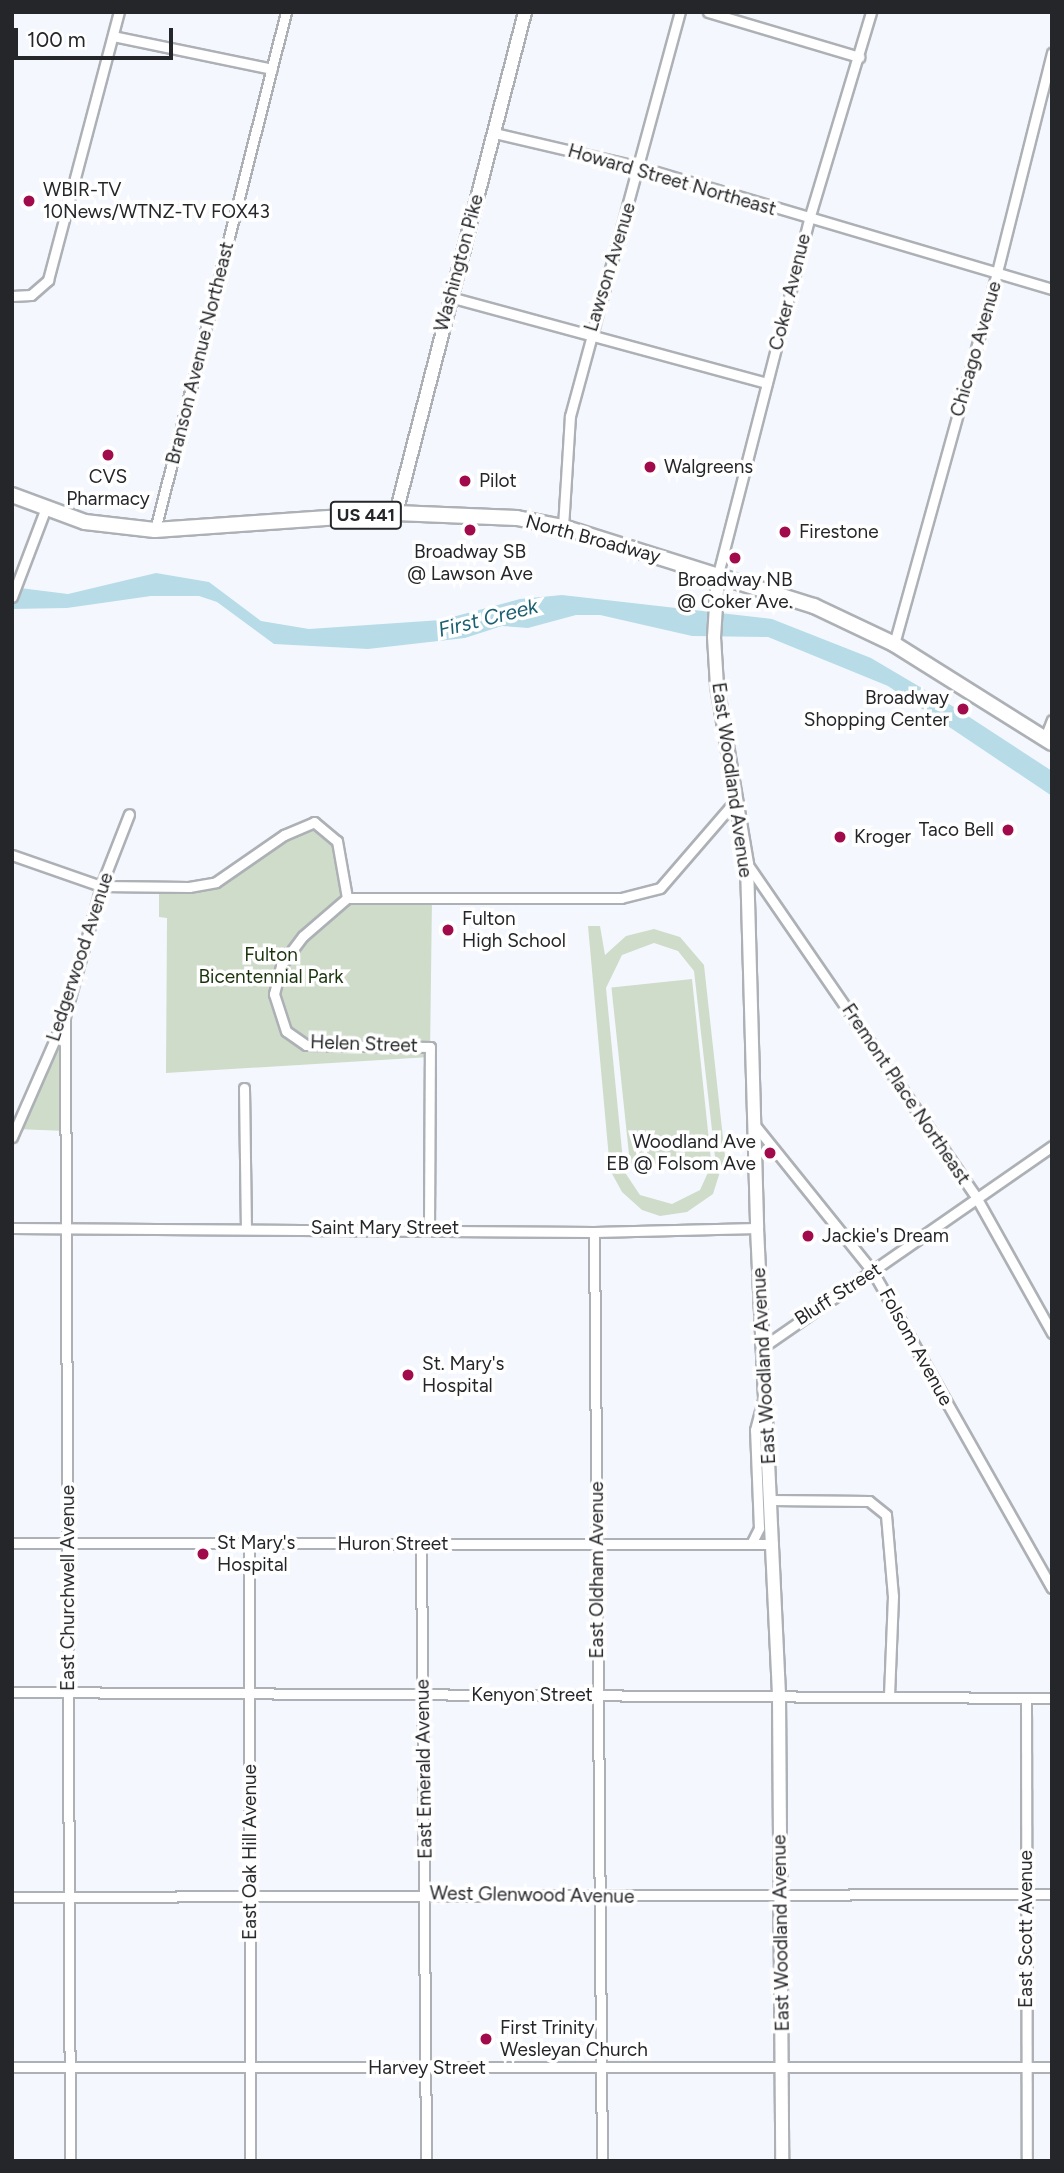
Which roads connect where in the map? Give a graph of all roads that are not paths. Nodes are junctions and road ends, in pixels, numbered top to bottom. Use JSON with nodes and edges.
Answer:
{"nodes":[{"id":1,"x":119,"y":12,"type":"edge"},
{"id":2,"x":286,"y":12,"type":"edge"},
{"id":3,"x":525,"y":12,"type":"edge"},
{"id":4,"x":680,"y":12,"type":"edge"},
{"id":5,"x":708,"y":12,"type":"edge"},
{"id":6,"x":871,"y":12,"type":"edge"},
{"id":7,"x":113,"y":36,"type":"junction"},
{"id":8,"x":1052,"y":53,"type":"edge"},
{"id":9,"x":859,"y":57,"type":"junction"},
{"id":10,"x":272,"y":69,"type":"junction"},
{"id":11,"x":494,"y":133,"type":"junction"},
{"id":12,"x":640,"y":167,"type":"junction"},
{"id":13,"x":809,"y":219,"type":"junction"},
{"id":14,"x":998,"y":272,"type":"junction"},
{"id":15,"x":1052,"y":289,"type":"edge"},
{"id":16,"x":12,"y":296,"type":"edge"},
{"id":17,"x":450,"y":297,"type":"junction"},
{"id":18,"x":589,"y":334,"type":"junction"},
{"id":19,"x":767,"y":383,"type":"junction"},
{"id":20,"x":12,"y":495,"type":"edge"},
{"id":21,"x":45,"y":510,"type":"junction"},
{"id":22,"x":396,"y":513,"type":"junction"},
{"id":23,"x":562,"y":527,"type":"junction"},
{"id":24,"x":155,"y":530,"type":"junction"},
{"id":25,"x":718,"y":574,"type":"junction"},
{"id":26,"x":12,"y":597,"type":"edge"},
{"id":27,"x":894,"y":644,"type":"junction"},
{"id":28,"x":1052,"y":720,"type":"edge"},
{"id":29,"x":1048,"y":741,"type":"edge"},
{"id":30,"x":736,"y":800,"type":"junction"},
{"id":31,"x":129,"y":814,"type":"dead end"},
{"id":32,"x":12,"y":855,"type":"edge"},
{"id":33,"x":747,"y":864,"type":"junction"},
{"id":34,"x":101,"y":886,"type":"junction"},
{"id":35,"x":347,"y":898,"type":"junction"},
{"id":36,"x":65,"y":1016,"type":"junction"},
{"id":37,"x":244,"y":1088,"type":"dead end"},
{"id":38,"x":754,"y":1124,"type":"junction"},
{"id":39,"x":12,"y":1137,"type":"edge"},
{"id":40,"x":1052,"y":1146,"type":"edge"},
{"id":41,"x":976,"y":1197,"type":"junction"},
{"id":42,"x":66,"y":1227,"type":"junction"},
{"id":43,"x":246,"y":1227,"type":"junction"},
{"id":44,"x":12,"y":1228,"type":"edge"},
{"id":45,"x":429,"y":1228,"type":"junction"},
{"id":46,"x":757,"y":1228,"type":"junction"},
{"id":47,"x":594,"y":1232,"type":"junction"},
{"id":48,"x":873,"y":1272,"type":"junction"},
{"id":49,"x":1052,"y":1333,"type":"edge"},
{"id":50,"x":763,"y":1347,"type":"junction"},
{"id":51,"x":765,"y":1393,"type":"junction"},
{"id":52,"x":771,"y":1500,"type":"junction"},
{"id":53,"x":12,"y":1543,"type":"edge"},
{"id":54,"x":67,"y":1543,"type":"junction"},
{"id":55,"x":249,"y":1544,"type":"junction"},
{"id":56,"x":597,"y":1544,"type":"junction"},
{"id":57,"x":751,"y":1544,"type":"junction"},
{"id":58,"x":773,"y":1544,"type":"junction"},
{"id":59,"x":421,"y":1545,"type":"junction"},
{"id":60,"x":1052,"y":1588,"type":"edge"},
{"id":61,"x":12,"y":1692,"type":"edge"},
{"id":62,"x":68,"y":1692,"type":"junction"},
{"id":63,"x":249,"y":1693,"type":"junction"},
{"id":64,"x":424,"y":1694,"type":"junction"},
{"id":65,"x":598,"y":1695,"type":"junction"},
{"id":66,"x":779,"y":1696,"type":"junction"},
{"id":67,"x":889,"y":1697,"type":"junction"},
{"id":68,"x":1026,"y":1698,"type":"junction"},
{"id":69,"x":1052,"y":1698,"type":"edge"},
{"id":70,"x":426,"y":1894,"type":"junction"},
{"id":71,"x":1052,"y":1894,"type":"edge"},
{"id":72,"x":779,"y":1895,"type":"junction"},
{"id":73,"x":1026,"y":1895,"type":"junction"},
{"id":74,"x":250,"y":1896,"type":"junction"},
{"id":75,"x":600,"y":1896,"type":"junction"},
{"id":76,"x":12,"y":1897,"type":"edge"},
{"id":77,"x":69,"y":1897,"type":"junction"},
{"id":78,"x":12,"y":2067,"type":"edge"},
{"id":79,"x":782,"y":2067,"type":"junction"},
{"id":80,"x":1027,"y":2067,"type":"junction"},
{"id":81,"x":1052,"y":2067,"type":"edge"},
{"id":82,"x":426,"y":2068,"type":"junction"},
{"id":83,"x":601,"y":2068,"type":"junction"},
{"id":84,"x":70,"y":2069,"type":"junction"},
{"id":85,"x":250,"y":2069,"type":"junction"},
{"id":86,"x":70,"y":2161,"type":"edge"},
{"id":87,"x":250,"y":2161,"type":"edge"},
{"id":88,"x":426,"y":2161,"type":"edge"},
{"id":89,"x":602,"y":2161,"type":"edge"},
{"id":90,"x":782,"y":2161,"type":"edge"},
{"id":91,"x":1027,"y":2161,"type":"edge"}],
"edges":[{"from":1,"to":7,"type":"street"},
{"from":2,"to":10,"type":"street","name":"Branson Avenue Northeast"},
{"from":3,"to":11,"type":"main road","name":"Washington Pike"},
{"from":4,"to":12,"type":"street","name":"Lawson Avenue"},
{"from":5,"to":9,"type":"street"},
{"from":6,"to":9,"type":"street","name":"Coker Avenue"},
{"from":7,"to":10,"type":"street"},
{"from":7,"to":16,"type":"street"},
{"from":8,"to":14,"type":"street","name":"Chicago Avenue"},
{"from":9,"to":13,"type":"street","name":"Coker Avenue"},
{"from":10,"to":24,"type":"street","name":"Branson Avenue Northeast"},
{"from":11,"to":12,"type":"street","name":"Howard Street Northeast"},
{"from":11,"to":17,"type":"main road","name":"Washington Pike"},
{"from":12,"to":13,"type":"street","name":"Howard Street Northeast"},
{"from":12,"to":18,"type":"street","name":"Lawson Avenue"},
{"from":13,"to":14,"type":"street","name":"Howard Street Northeast"},
{"from":13,"to":19,"type":"street","name":"Coker Avenue"},
{"from":14,"to":15,"type":"street","name":"Howard Street Northeast"},
{"from":14,"to":27,"type":"street","name":"Chicago Avenue"},
{"from":17,"to":18,"type":"street"},
{"from":17,"to":22,"type":"main road","name":"Washington Pike"},
{"from":18,"to":19,"type":"street"},
{"from":18,"to":23,"type":"street","name":"Lawson Avenue"},
{"from":19,"to":25,"type":"street","name":"Coker Avenue"},
{"from":20,"to":21,"type":"main road","name":"North Broadway","number":"US 441"},
{"from":21,"to":24,"type":"main road","name":"North Broadway","number":"US 441"},
{"from":21,"to":26,"type":"street"},
{"from":22,"to":23,"type":"main road","name":"North Broadway","number":"US 441"},
{"from":22,"to":24,"type":"main road","name":"North Broadway","number":"US 441"},
{"from":23,"to":25,"type":"main road","name":"North Broadway","number":"US 441"},
{"from":25,"to":27,"type":"main road","name":"North Broadway","number":"US 441"},
{"from":25,"to":30,"type":"main road","name":"East Woodland Avenue"},
{"from":27,"to":29,"type":"main road","name":"North Broadway","number":"US 441"},
{"from":28,"to":29,"type":"street"},
{"from":30,"to":33,"type":"main road","name":"East Woodland Avenue"},
{"from":30,"to":35,"type":"street"},
{"from":31,"to":34,"type":"street","name":"Ledgerwood Avenue"},
{"from":32,"to":34,"type":"street"},
{"from":33,"to":38,"type":"main road","name":"East Woodland Avenue"},
{"from":33,"to":41,"type":"street","name":"Fremont Place Northeast"},
{"from":34,"to":35,"type":"street"},
{"from":34,"to":36,"type":"street","name":"Ledgerwood Avenue"},
{"from":35,"to":45,"type":"street","name":"Helen Street"},
{"from":36,"to":39,"type":"street","name":"Ledgerwood Avenue"},
{"from":36,"to":42,"type":"street","name":"East Churchwell Avenue"},
{"from":37,"to":43,"type":"street"},
{"from":38,"to":46,"type":"main road","name":"East Woodland Avenue"},
{"from":38,"to":48,"type":"street","name":"Folsom Avenue"},
{"from":40,"to":41,"type":"street","name":"Bluff Street"},
{"from":41,"to":48,"type":"street","name":"Bluff Street"},
{"from":41,"to":49,"type":"street","name":"Fremont Place Northeast"},
{"from":42,"to":43,"type":"street","name":"Saint Mary Street"},
{"from":42,"to":44,"type":"street","name":"Saint Mary Street"},
{"from":42,"to":54,"type":"street","name":"East Churchwell Avenue"},
{"from":43,"to":45,"type":"street","name":"Saint Mary Street"},
{"from":45,"to":47,"type":"street","name":"Saint Mary Street"},
{"from":46,"to":47,"type":"street","name":"Saint Mary Street"},
{"from":46,"to":50,"type":"main road","name":"East Woodland Avenue"},
{"from":47,"to":56,"type":"street","name":"East Oldham Avenue"},
{"from":48,"to":50,"type":"street","name":"Bluff Street"},
{"from":48,"to":60,"type":"street","name":"Folsom Avenue"},
{"from":50,"to":51,"type":"main road","name":"East Woodland Avenue"},
{"from":51,"to":52,"type":"main road","name":"East Woodland Avenue"},
{"from":51,"to":57,"type":"street"},
{"from":52,"to":58,"type":"main road","name":"East Woodland Avenue"},
{"from":52,"to":67,"type":"street"},
{"from":53,"to":54,"type":"street","name":"Huron Street"},
{"from":54,"to":55,"type":"street","name":"Huron Street"},
{"from":54,"to":62,"type":"street","name":"East Churchwell Avenue"},
{"from":55,"to":59,"type":"street","name":"Huron Street"},
{"from":55,"to":63,"type":"street","name":"East Oak Hill Avenue"},
{"from":56,"to":57,"type":"street","name":"Huron Street"},
{"from":56,"to":59,"type":"street","name":"Huron Street"},
{"from":56,"to":65,"type":"street","name":"East Oldham Avenue"},
{"from":57,"to":58,"type":"street","name":"Huron Street"},
{"from":58,"to":66,"type":"main road","name":"East Woodland Avenue"},
{"from":59,"to":64,"type":"street","name":"East Emerald Avenue"},
{"from":61,"to":62,"type":"street","name":"Kenyon Street"},
{"from":62,"to":63,"type":"street","name":"Kenyon Street"},
{"from":62,"to":77,"type":"street","name":"East Churchwell Avenue"},
{"from":63,"to":64,"type":"street","name":"Kenyon Street"},
{"from":63,"to":74,"type":"street","name":"East Oak Hill Avenue"},
{"from":64,"to":65,"type":"street","name":"Kenyon Street"},
{"from":64,"to":70,"type":"street","name":"East Emerald Avenue"},
{"from":65,"to":66,"type":"street","name":"Kenyon Street"},
{"from":65,"to":75,"type":"street","name":"East Oldham Avenue"},
{"from":66,"to":67,"type":"street","name":"Kenyon Street"},
{"from":66,"to":72,"type":"main road","name":"East Woodland Avenue"},
{"from":67,"to":68,"type":"street","name":"Kenyon Street"},
{"from":68,"to":69,"type":"street","name":"Kenyon Street"},
{"from":68,"to":73,"type":"street","name":"East Scott Avenue"},
{"from":70,"to":74,"type":"street","name":"West Glenwood Avenue"},
{"from":70,"to":75,"type":"street","name":"West Glenwood Avenue"},
{"from":70,"to":82,"type":"street","name":"East Emerald Avenue"},
{"from":71,"to":73,"type":"street","name":"West Glenwood Avenue"},
{"from":72,"to":73,"type":"street","name":"West Glenwood Avenue"},
{"from":72,"to":75,"type":"street","name":"West Glenwood Avenue"},
{"from":72,"to":79,"type":"main road","name":"East Woodland Avenue"},
{"from":73,"to":80,"type":"street","name":"East Scott Avenue"},
{"from":74,"to":77,"type":"street","name":"West Glenwood Avenue"},
{"from":74,"to":85,"type":"street","name":"East Oak Hill Avenue"},
{"from":75,"to":83,"type":"street","name":"East Oldham Avenue"},
{"from":76,"to":77,"type":"street","name":"West Glenwood Avenue"},
{"from":77,"to":84,"type":"street","name":"East Churchwell Avenue"},
{"from":78,"to":84,"type":"street","name":"Harvey Street"},
{"from":79,"to":80,"type":"street","name":"Harvey Street"},
{"from":79,"to":83,"type":"street","name":"Harvey Street"},
{"from":79,"to":90,"type":"main road","name":"East Woodland Avenue"},
{"from":80,"to":81,"type":"street","name":"Harvey Street"},
{"from":80,"to":91,"type":"street","name":"East Scott Avenue"},
{"from":82,"to":83,"type":"street","name":"Harvey Street"},
{"from":82,"to":85,"type":"street","name":"Harvey Street"},
{"from":82,"to":88,"type":"street","name":"East Emerald Avenue"},
{"from":83,"to":89,"type":"street","name":"East Oldham Avenue"},
{"from":84,"to":85,"type":"street","name":"Harvey Street"},
{"from":84,"to":86,"type":"street","name":"East Churchwell Avenue"},
{"from":85,"to":87,"type":"street","name":"East Oak Hill Avenue"}]}
